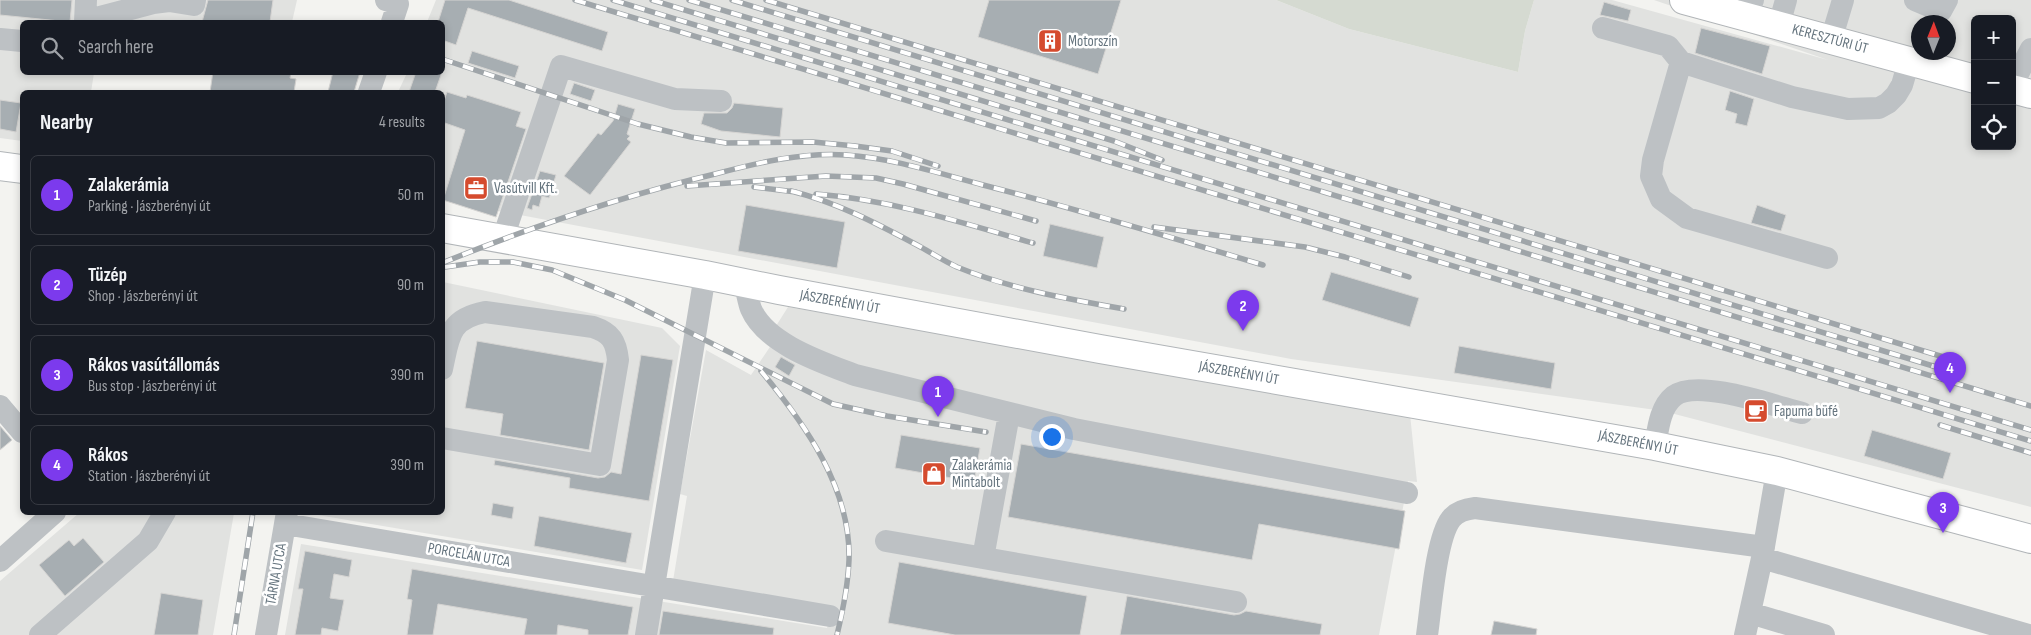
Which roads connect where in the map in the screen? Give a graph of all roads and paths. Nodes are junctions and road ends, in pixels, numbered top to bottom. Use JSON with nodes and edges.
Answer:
{"nodes":[{"id":1,"x":1684,"y":0,"type":"edge"},
{"id":2,"x":1843,"y":0,"type":"edge"},
{"id":3,"x":1915,"y":0,"type":"edge"},
{"id":4,"x":1947,"y":0,"type":"edge"},
{"id":5,"x":1738,"y":7,"type":"edge"},
{"id":6,"x":193,"y":9,"type":"edge"},
{"id":7,"x":1782,"y":13,"type":"edge"},
{"id":8,"x":85,"y":14,"type":"edge"},
{"id":9,"x":1603,"y":28,"type":"dead end"},
{"id":10,"x":0,"y":39,"type":"edge"},
{"id":11,"x":1831,"y":40,"type":"junction"},
{"id":12,"x":20,"y":41,"type":"edge"},
{"id":13,"x":2031,"y":49,"type":"edge"},
{"id":14,"x":1909,"y":61,"type":"junction"},
{"id":15,"x":1681,"y":62,"type":"junction"},
{"id":16,"x":375,"y":75,"type":"edge"},
{"id":17,"x":2016,"y":77,"type":"edge"},
{"id":18,"x":1971,"y":78,"type":"edge"},
{"id":19,"x":370,"y":90,"type":"edge"},
{"id":20,"x":2016,"y":90,"type":"edge"},
{"id":21,"x":2031,"y":94,"type":"edge"},
{"id":22,"x":721,"y":101,"type":"dead end"},
{"id":23,"x":445,"y":228,"type":"edge"},
{"id":24,"x":503,"y":238,"type":"junction"},
{"id":25,"x":1827,"y":258,"type":"dead end"},
{"id":26,"x":705,"y":275,"type":"junction"},
{"id":27,"x":744,"y":282,"type":"junction"},
{"id":28,"x":445,"y":355,"type":"edge"},
{"id":29,"x":0,"y":406,"type":"edge"},
{"id":30,"x":1802,"y":413,"type":"dead end"},
{"id":31,"x":1009,"y":414,"type":"junction"},
{"id":32,"x":20,"y":430,"type":"edge"},
{"id":33,"x":445,"y":439,"type":"edge"},
{"id":34,"x":1655,"y":446,"type":"junction"},
{"id":35,"x":1776,"y":471,"type":"junction"},
{"id":36,"x":1407,"y":493,"type":"dead end"},
{"id":37,"x":52,"y":515,"type":"edge"},
{"id":38,"x":162,"y":515,"type":"edge"},
{"id":39,"x":286,"y":518,"type":"edge"},
{"id":40,"x":2031,"y":539,"type":"edge"},
{"id":41,"x":886,"y":541,"type":"dead end"},
{"id":42,"x":1763,"y":553,"type":"junction"},
{"id":43,"x":983,"y":558,"type":"junction"},
{"id":44,"x":0,"y":561,"type":"edge"},
{"id":45,"x":653,"y":586,"type":"junction"},
{"id":46,"x":1236,"y":602,"type":"dead end"},
{"id":47,"x":1750,"y":613,"type":"junction"},
{"id":48,"x":830,"y":616,"type":"dead end"},
{"id":49,"x":40,"y":635,"type":"edge"},
{"id":50,"x":266,"y":635,"type":"edge"},
{"id":51,"x":646,"y":635,"type":"edge"},
{"id":52,"x":1427,"y":635,"type":"edge"},
{"id":53,"x":1745,"y":635,"type":"edge"},
{"id":54,"x":1824,"y":635,"type":"edge"},
{"id":55,"x":2029,"y":635,"type":"edge"}],
"edges":[{"from":1,"to":5,"type":"main road","name":"KERESZTÚRI ÚT"},
{"from":2,"to":11,"type":"street"},
{"from":3,"to":4,"type":"street"},
{"from":5,"to":7,"type":"main road","name":"KERESZTÚRI ÚT"},
{"from":6,"to":8,"type":"street"},
{"from":7,"to":11,"type":"main road","name":"KERESZTÚRI ÚT"},
{"from":9,"to":15,"type":"street"},
{"from":10,"to":12,"type":"street"},
{"from":11,"to":14,"type":"main road","name":"KERESZTÚRI ÚT"},
{"from":13,"to":17,"type":"street"},
{"from":14,"to":15,"type":"street"},
{"from":14,"to":18,"type":"main road","name":"KERESZTÚRI ÚT"},
{"from":15,"to":25,"type":"street"},
{"from":16,"to":19,"type":"street"},
{"from":20,"to":21,"type":"main road"},
{"from":22,"to":24,"type":"street"},
{"from":23,"to":24,"type":"main road","name":"JÁSZBERÉNYI ÚT"},
{"from":24,"to":26,"type":"main road","name":"JÁSZBERÉNYI ÚT"},
{"from":26,"to":27,"type":"main road","name":"JÁSZBERÉNYI ÚT"},
{"from":26,"to":45,"type":"street"},
{"from":27,"to":31,"type":"street"},
{"from":27,"to":34,"type":"main road","name":"JÁSZBERÉNYI ÚT"},
{"from":28,"to":33,"type":"street"},
{"from":29,"to":32,"type":"street"},
{"from":30,"to":34,"type":"street"},
{"from":31,"to":36,"type":"street"},
{"from":31,"to":43,"type":"street"},
{"from":34,"to":35,"type":"main road","name":"JÁSZBERÉNYI ÚT"},
{"from":35,"to":40,"type":"main road","name":"JÁSZBERÉNYI ÚT"},
{"from":35,"to":42,"type":"street"},
{"from":37,"to":44,"type":"street"},
{"from":38,"to":49,"type":"street"},
{"from":39,"to":45,"type":"street","name":"PORCELÁN UTCA"},
{"from":39,"to":50,"type":"street","name":"TÁRNA UTCA"},
{"from":41,"to":43,"type":"street"},
{"from":42,"to":47,"type":"street"},
{"from":42,"to":52,"type":"street"},
{"from":42,"to":55,"type":"street"},
{"from":43,"to":46,"type":"street"},
{"from":45,"to":48,"type":"street","name":"PORCELÁN UTCA"},
{"from":45,"to":51,"type":"street"},
{"from":47,"to":53,"type":"street"},
{"from":47,"to":54,"type":"street"}]}
